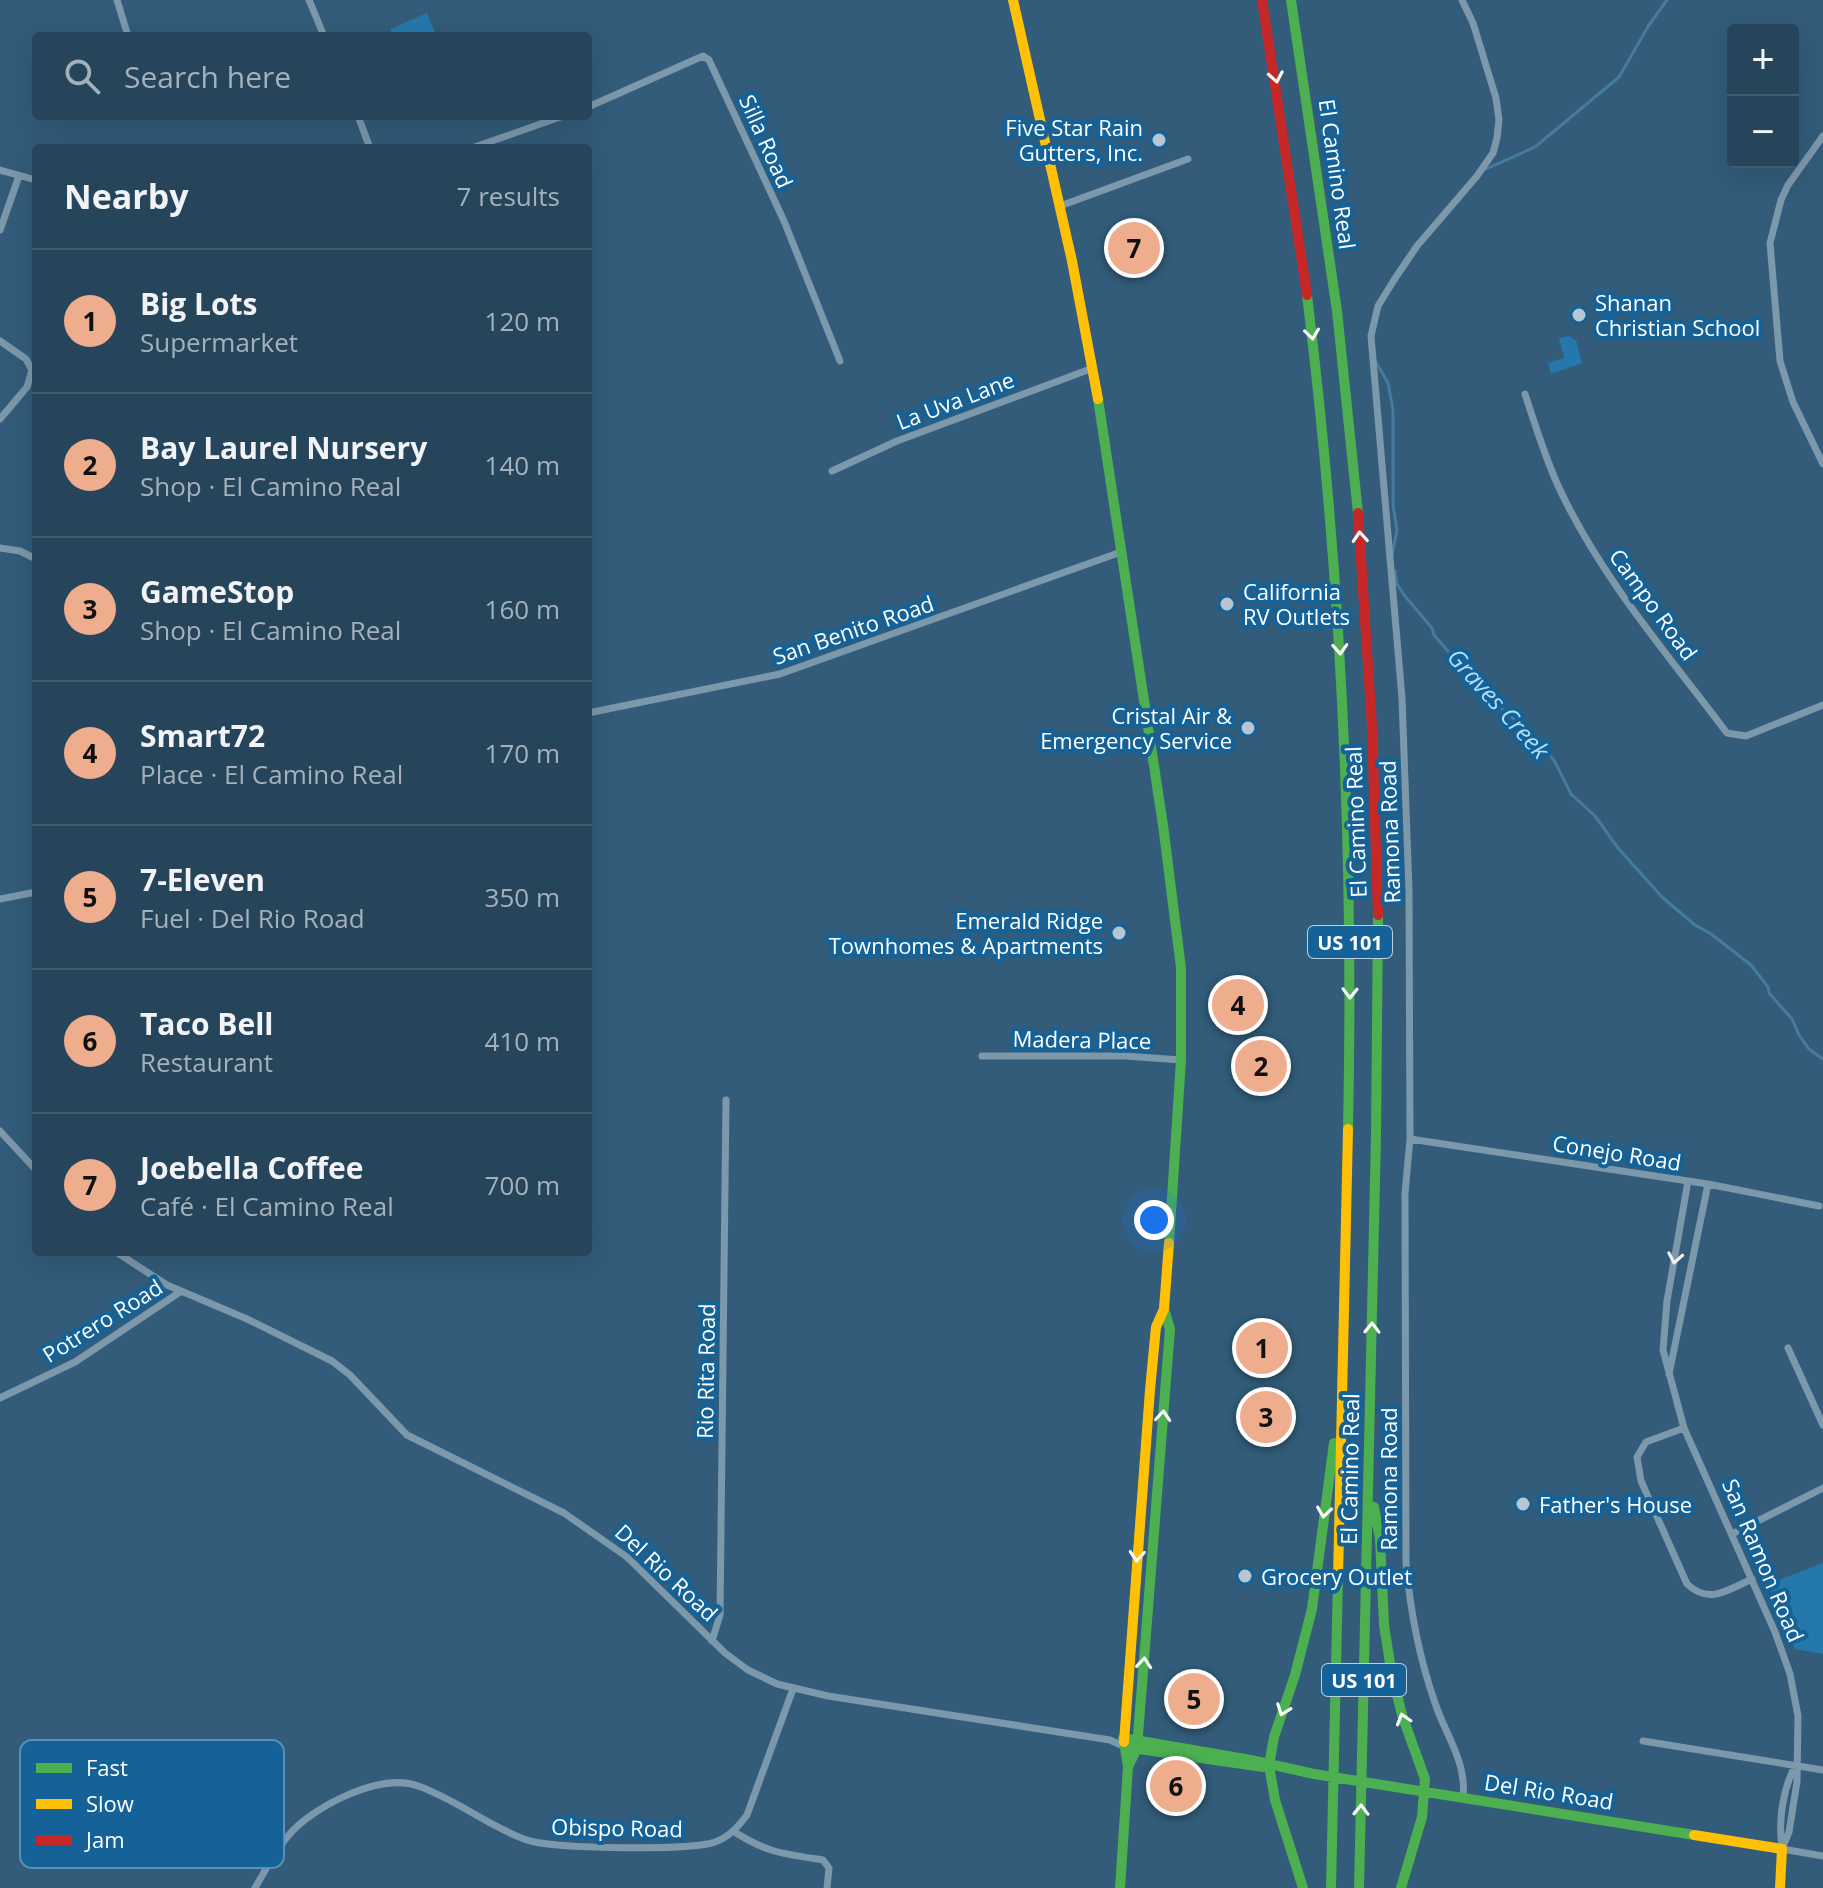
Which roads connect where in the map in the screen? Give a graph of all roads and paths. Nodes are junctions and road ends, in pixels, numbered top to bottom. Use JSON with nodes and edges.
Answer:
{"nodes":[{"id":1,"x":117,"y":0,"type":"edge"},
{"id":2,"x":309,"y":0,"type":"edge"},
{"id":3,"x":1013,"y":0,"type":"edge"},
{"id":4,"x":1262,"y":0,"type":"edge"},
{"id":5,"x":1291,"y":0,"type":"edge"},
{"id":6,"x":1462,"y":0,"type":"edge"},
{"id":7,"x":127,"y":32,"type":"edge"},
{"id":8,"x":322,"y":32,"type":"edge"},
{"id":9,"x":592,"y":105,"type":"edge"},
{"id":10,"x":360,"y":120,"type":"edge"},
{"id":11,"x":552,"y":120,"type":"edge"},
{"id":12,"x":1823,"y":136,"type":"edge"},
{"id":13,"x":368,"y":144,"type":"edge"},
{"id":14,"x":483,"y":144,"type":"edge"},
{"id":15,"x":1188,"y":159,"type":"dead end"},
{"id":16,"x":0,"y":170,"type":"edge"},
{"id":17,"x":19,"y":176,"type":"junction"},
{"id":18,"x":32,"y":179,"type":"edge"},
{"id":19,"x":1060,"y":206,"type":"junction"},
{"id":20,"x":0,"y":230,"type":"edge"},
{"id":21,"x":0,"y":341,"type":"edge"},
{"id":22,"x":840,"y":361,"type":"dead end"},
{"id":23,"x":1093,"y":368,"type":"junction"},
{"id":24,"x":1525,"y":394,"type":"dead end"},
{"id":25,"x":0,"y":419,"type":"edge"},
{"id":26,"x":1823,"y":464,"type":"edge"},
{"id":27,"x":832,"y":471,"type":"dead end"},
{"id":28,"x":0,"y":548,"type":"edge"},
{"id":29,"x":1121,"y":552,"type":"junction"},
{"id":30,"x":32,"y":557,"type":"edge"},
{"id":31,"x":1823,"y":705,"type":"edge"},
{"id":32,"x":592,"y":712,"type":"edge"},
{"id":33,"x":32,"y":893,"type":"edge"},
{"id":34,"x":0,"y":899,"type":"edge"},
{"id":35,"x":982,"y":1056,"type":"dead end"},
{"id":36,"x":1181,"y":1060,"type":"junction"},
{"id":37,"x":726,"y":1100,"type":"dead end"},
{"id":38,"x":0,"y":1131,"type":"edge"},
{"id":39,"x":1410,"y":1139,"type":"junction"},
{"id":40,"x":32,"y":1166,"type":"edge"},
{"id":41,"x":1688,"y":1181,"type":"junction"},
{"id":42,"x":1708,"y":1184,"type":"junction"},
{"id":43,"x":1819,"y":1206,"type":"dead end"},
{"id":44,"x":122,"y":1256,"type":"edge"},
{"id":45,"x":180,"y":1292,"type":"junction"},
{"id":46,"x":1164,"y":1309,"type":"junction"},
{"id":47,"x":1788,"y":1348,"type":"dead end"},
{"id":48,"x":1669,"y":1376,"type":"junction"},
{"id":49,"x":1343,"y":1380,"type":"junction"},
{"id":50,"x":0,"y":1398,"type":"edge"},
{"id":51,"x":1823,"y":1425,"type":"edge"},
{"id":52,"x":1684,"y":1428,"type":"junction"},
{"id":53,"x":1369,"y":1473,"type":"junction"},
{"id":54,"x":1823,"y":1488,"type":"edge"},
{"id":55,"x":1732,"y":1534,"type":"junction"},
{"id":56,"x":1752,"y":1579,"type":"junction"},
{"id":57,"x":712,"y":1641,"type":"junction"},
{"id":58,"x":793,"y":1689,"type":"junction"},
{"id":59,"x":1643,"y":1741,"type":"dead end"},
{"id":60,"x":1123,"y":1742,"type":"junction"},
{"id":61,"x":1137,"y":1744,"type":"junction"},
{"id":62,"x":1269,"y":1766,"type":"junction"},
{"id":63,"x":1795,"y":1766,"type":"junction"},
{"id":64,"x":1128,"y":1767,"type":"junction"},
{"id":65,"x":1823,"y":1770,"type":"edge"},
{"id":66,"x":1426,"y":1793,"type":"junction"},
{"id":67,"x":1463,"y":1798,"type":"junction"},
{"id":68,"x":733,"y":1831,"type":"junction"},
{"id":69,"x":284,"y":1842,"type":"edge"},
{"id":70,"x":1782,"y":1849,"type":"junction"},
{"id":71,"x":1823,"y":1856,"type":"edge"},
{"id":72,"x":268,"y":1868,"type":"edge"},
{"id":73,"x":255,"y":1888,"type":"edge"},
{"id":74,"x":827,"y":1888,"type":"edge"},
{"id":75,"x":1120,"y":1888,"type":"edge"},
{"id":76,"x":1303,"y":1888,"type":"edge"},
{"id":77,"x":1331,"y":1888,"type":"edge"},
{"id":78,"x":1359,"y":1888,"type":"edge"},
{"id":79,"x":1401,"y":1888,"type":"edge"},
{"id":80,"x":1780,"y":1888,"type":"edge"}],
"edges":[{"from":1,"to":7,"type":"street"},
{"from":2,"to":8,"type":"street"},
{"from":3,"to":19,"type":"main road"},
{"from":4,"to":49,"type":"main road","name":"El Camino Real","number":"US 101","one_way":true},
{"from":53,"to":5,"type":"main road","name":"El Camino Real","number":"US 101","one_way":true},
{"from":6,"to":39,"type":"street","name":"Ramona Road"},
{"from":9,"to":22,"type":"street","name":"Silla Road"},
{"from":10,"to":13,"type":"street"},
{"from":11,"to":14,"type":"street"},
{"from":12,"to":26,"type":"street"},
{"from":15,"to":19,"type":"street"},
{"from":16,"to":17,"type":"street"},
{"from":17,"to":18,"type":"street"},
{"from":17,"to":20,"type":"street"},
{"from":19,"to":23,"type":"main road"},
{"from":21,"to":25,"type":"street"},
{"from":23,"to":27,"type":"street","name":"La Uva Lane"},
{"from":23,"to":29,"type":"main road"},
{"from":24,"to":31,"type":"street","name":"Campo Road"},
{"from":28,"to":30,"type":"street"},
{"from":29,"to":32,"type":"street","name":"San Benito Road"},
{"from":29,"to":36,"type":"main road"},
{"from":33,"to":34,"type":"street"},
{"from":35,"to":36,"type":"street","name":"Madera Place"},
{"from":36,"to":46,"type":"main road"},
{"from":37,"to":57,"type":"street","name":"Rio Rita Road"},
{"from":38,"to":40,"type":"street"},
{"from":39,"to":41,"type":"street","name":"Conejo Road"},
{"from":39,"to":67,"type":"street","name":"Ramona Road"},
{"from":41,"to":42,"type":"street","name":"Conejo Road"},
{"from":41,"to":48,"type":"street","name":"San Ramon Road","one_way":true},
{"from":42,"to":43,"type":"street","name":"Conejo Road"},
{"from":42,"to":48,"type":"street"},
{"from":44,"to":45,"type":"street","name":"Del Rio Road"},
{"from":45,"to":50,"type":"street","name":"Potrero Road"},
{"from":45,"to":57,"type":"street","name":"Del Rio Road"},
{"from":46,"to":60,"type":"main road","one_way":true},
{"from":61,"to":46,"type":"main road","one_way":true},
{"from":47,"to":51,"type":"street"},
{"from":48,"to":52,"type":"street","name":"San Ramon Road"},
{"from":49,"to":62,"type":"main road","one_way":true},
{"from":49,"to":77,"type":"main road","name":"El Camino Real","number":"US 101"},
{"from":52,"to":55,"type":"street","name":"San Ramon Road"},
{"from":52,"to":56,"type":"street"},
{"from":66,"to":53,"type":"main road","one_way":true},
{"from":78,"to":53,"type":"main road","name":"El Camino Real","number":"US 101","one_way":true},
{"from":54,"to":55,"type":"street"},
{"from":55,"to":56,"type":"street","name":"San Ramon Road"},
{"from":56,"to":63,"type":"street","name":"San Ramon Road"},
{"from":57,"to":58,"type":"street","name":"Del Rio Road"},
{"from":58,"to":60,"type":"street","name":"Del Rio Road"},
{"from":58,"to":68,"type":"street"},
{"from":59,"to":63,"type":"street"},
{"from":60,"to":61,"type":"main road","name":"Del Rio Road"},
{"from":60,"to":64,"type":"main road"},
{"from":61,"to":62,"type":"main road","name":"Del Rio Road"},
{"from":61,"to":64,"type":"main road"},
{"from":62,"to":66,"type":"main road","name":"Del Rio Road"},
{"from":62,"to":76,"type":"main road"},
{"from":63,"to":65,"type":"street"},
{"from":63,"to":70,"type":"street","name":"San Ramon Road"},
{"from":64,"to":75,"type":"main road"},
{"from":66,"to":67,"type":"main road","name":"Del Rio Road"},
{"from":66,"to":79,"type":"main road"},
{"from":67,"to":70,"type":"main road","name":"Del Rio Road"},
{"from":68,"to":69,"type":"street","name":"Obispo Road"},
{"from":68,"to":74,"type":"street"},
{"from":70,"to":71,"type":"street","name":"Del Rio Road"},
{"from":70,"to":80,"type":"main road","name":"San Ramon Road"},
{"from":72,"to":73,"type":"street","name":"Obispo Road"}]}
